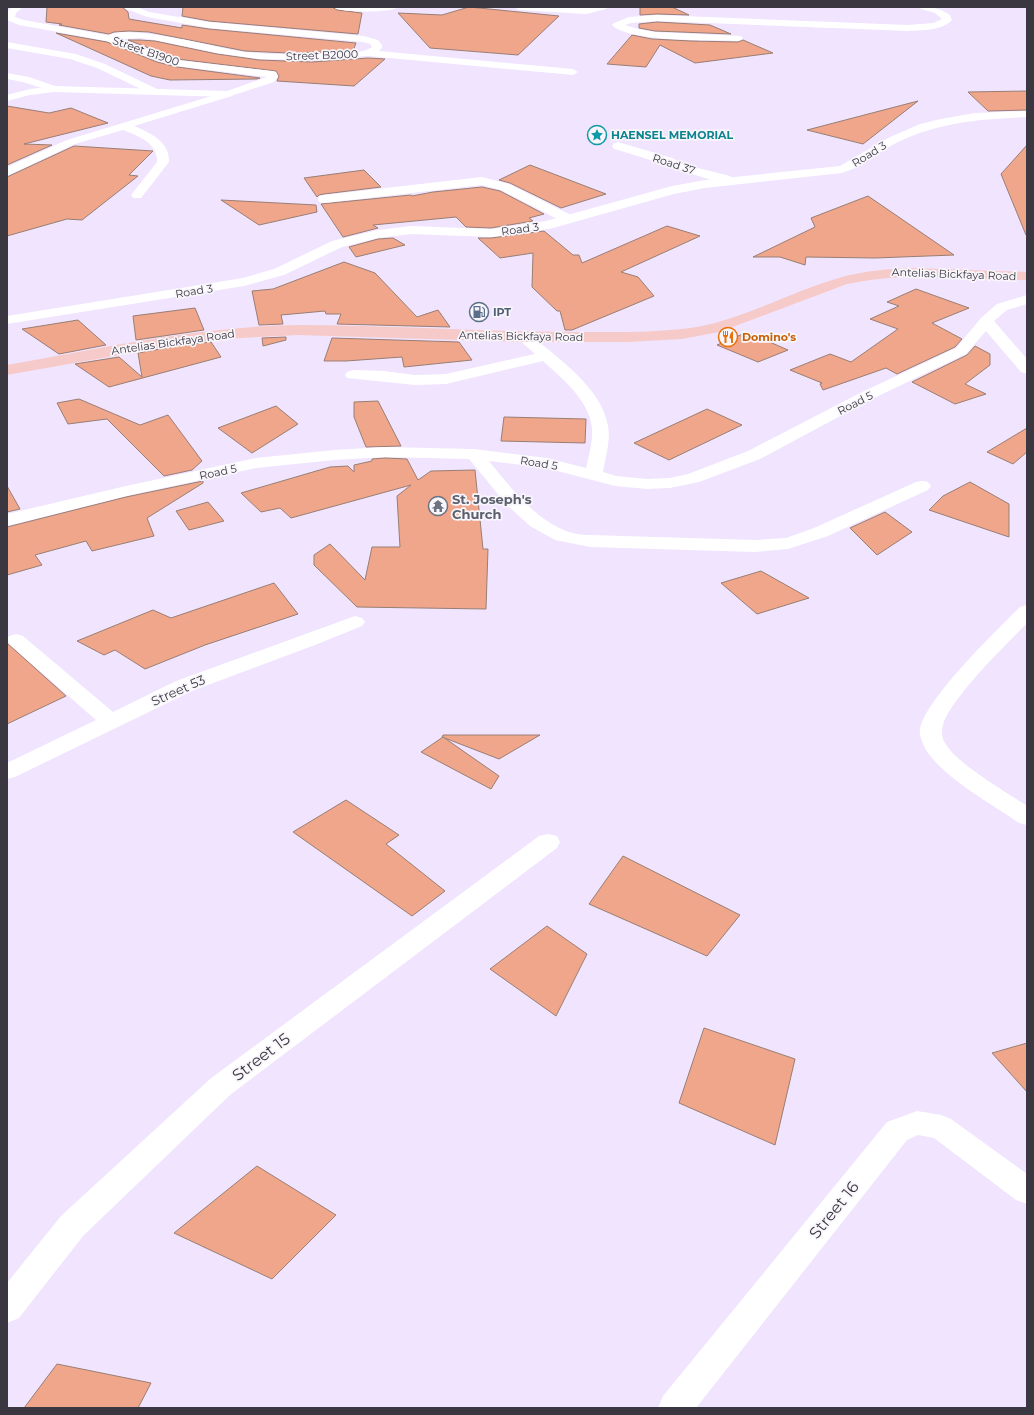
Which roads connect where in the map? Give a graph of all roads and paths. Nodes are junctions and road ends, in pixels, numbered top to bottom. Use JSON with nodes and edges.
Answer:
{"nodes":[{"id":1,"x":18,"y":7,"type":"edge"},
{"id":2,"x":129,"y":7,"type":"edge"},
{"id":3,"x":338,"y":7,"type":"edge"},
{"id":4,"x":394,"y":7,"type":"edge"},
{"id":5,"x":519,"y":7,"type":"edge"},
{"id":6,"x":603,"y":7,"type":"edge"},
{"id":7,"x":924,"y":7,"type":"edge"},
{"id":8,"x":109,"y":38,"type":"junction"},
{"id":9,"x":738,"y":38,"type":"dead end"},
{"id":10,"x":7,"y":44,"type":"edge"},
{"id":11,"x":367,"y":53,"type":"junction"},
{"id":12,"x":572,"y":72,"type":"dead end"},
{"id":13,"x":7,"y":76,"type":"edge"},
{"id":14,"x":54,"y":89,"type":"junction"},
{"id":15,"x":153,"y":91,"type":"junction"},
{"id":16,"x":228,"y":94,"type":"junction"},
{"id":17,"x":7,"y":98,"type":"edge"},
{"id":18,"x":1027,"y":114,"type":"edge"},
{"id":19,"x":124,"y":126,"type":"junction"},
{"id":20,"x":618,"y":146,"type":"dead end"},
{"id":21,"x":7,"y":172,"type":"edge"},
{"id":22,"x":730,"y":181,"type":"junction"},
{"id":23,"x":137,"y":194,"type":"dead end"},
{"id":24,"x":324,"y":199,"type":"dead end"},
{"id":25,"x":568,"y":219,"type":"junction"},
{"id":26,"x":1027,"y":276,"type":"edge"},
{"id":27,"x":1027,"y":299,"type":"edge"},
{"id":28,"x":7,"y":320,"type":"edge"},
{"id":29,"x":986,"y":321,"type":"junction"},
{"id":30,"x":524,"y":337,"type":"junction"},
{"id":31,"x":546,"y":356,"type":"junction"},
{"id":32,"x":7,"y":370,"type":"edge"},
{"id":33,"x":1027,"y":370,"type":"edge"},
{"id":34,"x":353,"y":375,"type":"dead end"},
{"id":35,"x":474,"y":454,"type":"junction"},
{"id":36,"x":594,"y":476,"type":"junction"},
{"id":37,"x":922,"y":486,"type":"dead end"},
{"id":38,"x":7,"y":520,"type":"edge"},
{"id":39,"x":1027,"y":611,"type":"edge"},
{"id":40,"x":355,"y":622,"type":"dead end"},
{"id":41,"x":16,"y":640,"type":"dead end"},
{"id":42,"x":112,"y":722,"type":"junction"},
{"id":43,"x":7,"y":772,"type":"edge"},
{"id":44,"x":1027,"y":818,"type":"edge"},
{"id":45,"x":548,"y":842,"type":"dead end"},
{"id":46,"x":1027,"y":1191,"type":"edge"},
{"id":47,"x":7,"y":1308,"type":"edge"},
{"id":48,"x":675,"y":1408,"type":"edge"}],
"edges":[{"from":1,"to":8,"type":"street","name":"Street B1900"},
{"from":2,"to":11,"type":"street","name":"Street B2000"},
{"from":3,"to":4,"type":"street"},
{"from":5,"to":6,"type":"street"},
{"from":7,"to":9,"type":"street"},
{"from":8,"to":11,"type":"street","name":"Street B2000"},
{"from":8,"to":16,"type":"street","name":"Street B1900"},
{"from":10,"to":15,"type":"street"},
{"from":11,"to":12,"type":"street"},
{"from":13,"to":14,"type":"street"},
{"from":14,"to":15,"type":"street"},
{"from":14,"to":17,"type":"street"},
{"from":15,"to":16,"type":"street"},
{"from":16,"to":19,"type":"street"},
{"from":18,"to":22,"type":"street","name":"Road 3"},
{"from":19,"to":21,"type":"street"},
{"from":19,"to":23,"type":"street"},
{"from":20,"to":22,"type":"street","name":"Road 37"},
{"from":22,"to":25,"type":"street","name":"Road 3"},
{"from":24,"to":25,"type":"street"},
{"from":25,"to":28,"type":"street","name":"Road 3"},
{"from":26,"to":30,"type":"highway","name":"Antelias Bickfaya Road"},
{"from":27,"to":29,"type":"street","name":"Road 5"},
{"from":29,"to":33,"type":"street"},
{"from":29,"to":36,"type":"street","name":"Road 5"},
{"from":30,"to":31,"type":"street"},
{"from":30,"to":32,"type":"highway","name":"Antelias Bickfaya Road"},
{"from":31,"to":34,"type":"street"},
{"from":31,"to":36,"type":"street"},
{"from":35,"to":36,"type":"street","name":"Road 5"},
{"from":35,"to":37,"type":"street"},
{"from":35,"to":38,"type":"street","name":"Road 5"},
{"from":39,"to":44,"type":"street"},
{"from":40,"to":42,"type":"street","name":"Street 53"},
{"from":41,"to":42,"type":"street"},
{"from":42,"to":43,"type":"street","name":"Street 53"},
{"from":45,"to":47,"type":"street","name":"Street 15"},
{"from":46,"to":48,"type":"street","name":"Street 16"}]}
